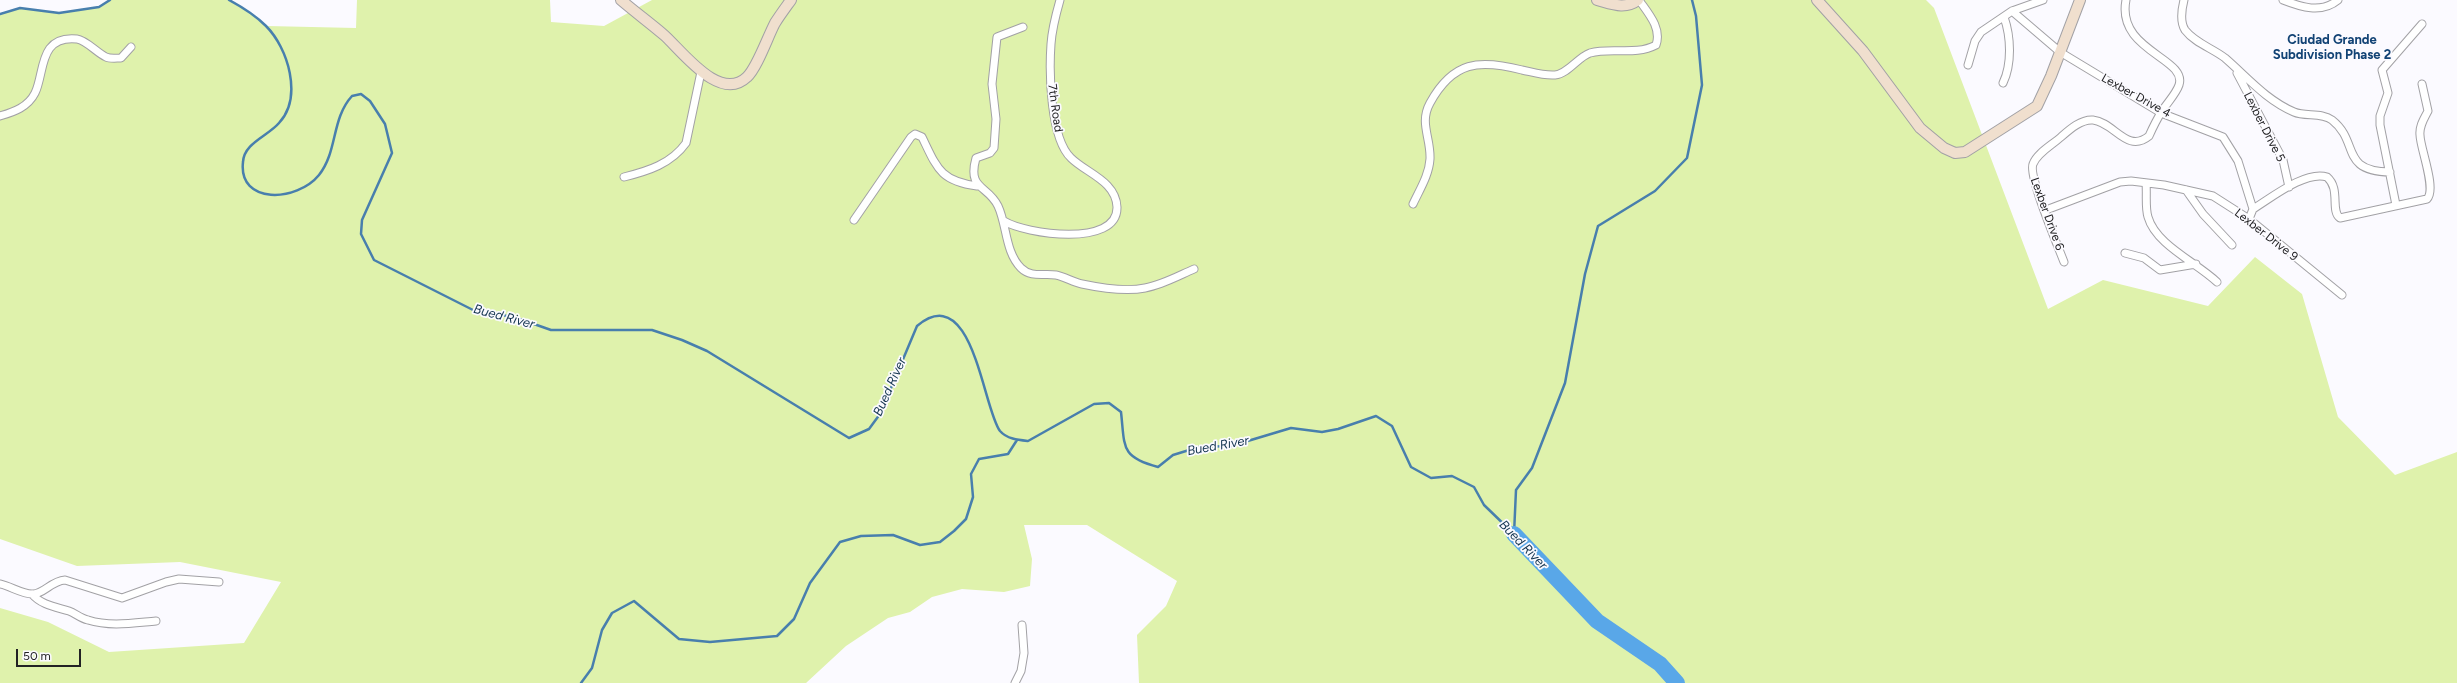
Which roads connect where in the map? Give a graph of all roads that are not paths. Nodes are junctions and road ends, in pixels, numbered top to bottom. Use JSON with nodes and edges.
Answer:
{"nodes":[{"id":1,"x":621,"y":0,"type":"edge"},
{"id":2,"x":791,"y":0,"type":"edge"},
{"id":3,"x":1060,"y":0,"type":"edge"},
{"id":4,"x":1597,"y":0,"type":"edge"},
{"id":5,"x":1639,"y":0,"type":"edge"},
{"id":6,"x":1817,"y":0,"type":"edge"},
{"id":7,"x":2043,"y":0,"type":"edge"},
{"id":8,"x":2080,"y":0,"type":"edge"},
{"id":9,"x":2126,"y":0,"type":"edge"},
{"id":10,"x":2184,"y":0,"type":"edge"},
{"id":11,"x":2283,"y":0,"type":"edge"},
{"id":12,"x":2338,"y":0,"type":"edge"},
{"id":13,"x":2012,"y":10,"type":"junction"},
{"id":14,"x":2004,"y":17,"type":"junction"},
{"id":15,"x":2422,"y":24,"type":"dead end"},
{"id":16,"x":1023,"y":26,"type":"dead end"},
{"id":17,"x":131,"y":47,"type":"dead end"},
{"id":18,"x":2060,"y":52,"type":"junction"},
{"id":19,"x":1968,"y":65,"type":"dead end"},
{"id":20,"x":2235,"y":68,"type":"junction"},
{"id":21,"x":701,"y":72,"type":"junction"},
{"id":22,"x":2003,"y":83,"type":"dead end"},
{"id":23,"x":2422,"y":84,"type":"dead end"},
{"id":24,"x":2161,"y":113,"type":"junction"},
{"id":25,"x":0,"y":116,"type":"edge"},
{"id":26,"x":2390,"y":172,"type":"junction"},
{"id":27,"x":624,"y":177,"type":"dead end"},
{"id":28,"x":2146,"y":183,"type":"junction"},
{"id":29,"x":978,"y":186,"type":"junction"},
{"id":30,"x":2290,"y":187,"type":"junction"},
{"id":31,"x":2186,"y":190,"type":"junction"},
{"id":32,"x":1413,"y":204,"type":"dead end"},
{"id":33,"x":2396,"y":205,"type":"junction"},
{"id":34,"x":2253,"y":209,"type":"junction"},
{"id":35,"x":2046,"y":210,"type":"junction"},
{"id":36,"x":2249,"y":219,"type":"junction"},
{"id":37,"x":854,"y":220,"type":"dead end"},
{"id":38,"x":1004,"y":221,"type":"junction"},
{"id":39,"x":2232,"y":245,"type":"dead end"},
{"id":40,"x":2125,"y":253,"type":"dead end"},
{"id":41,"x":2064,"y":262,"type":"dead end"},
{"id":42,"x":2196,"y":264,"type":"junction"},
{"id":43,"x":1194,"y":269,"type":"dead end"},
{"id":44,"x":2217,"y":282,"type":"dead end"},
{"id":45,"x":2342,"y":295,"type":"dead end"},
{"id":46,"x":219,"y":582,"type":"dead end"},
{"id":47,"x":0,"y":584,"type":"edge"},
{"id":48,"x":32,"y":594,"type":"junction"},
{"id":49,"x":156,"y":621,"type":"dead end"},
{"id":50,"x":1022,"y":625,"type":"dead end"},
{"id":51,"x":1015,"y":683,"type":"edge"}],
"edges":[{"from":1,"to":21,"type":"main road"},
{"from":2,"to":21,"type":"main road"},
{"from":3,"to":38,"type":"street","name":"7th Road"},
{"from":4,"to":5,"type":"main road"},
{"from":5,"to":32,"type":"street"},
{"from":6,"to":18,"type":"main road"},
{"from":7,"to":13,"type":"street"},
{"from":8,"to":18,"type":"main road"},
{"from":9,"to":24,"type":"street"},
{"from":10,"to":20,"type":"street","name":"Lexber Drive 5"},
{"from":11,"to":12,"type":"street"},
{"from":13,"to":14,"type":"street"},
{"from":13,"to":18,"type":"street","name":"Lexber Drive 4"},
{"from":14,"to":19,"type":"street"},
{"from":14,"to":22,"type":"street"},
{"from":15,"to":26,"type":"street"},
{"from":16,"to":29,"type":"street"},
{"from":17,"to":25,"type":"street"},
{"from":18,"to":24,"type":"street","name":"Lexber Drive 4"},
{"from":20,"to":26,"type":"street","name":"Lexber Drive 5"},
{"from":20,"to":30,"type":"street","name":"Lexber Drive 5"},
{"from":21,"to":27,"type":"street"},
{"from":23,"to":33,"type":"street"},
{"from":24,"to":34,"type":"street","name":"Lexber Drive 4"},
{"from":24,"to":35,"type":"street","name":"Lexber Drive 6"},
{"from":26,"to":33,"type":"street"},
{"from":28,"to":31,"type":"street","name":"Lexber Drive 9"},
{"from":28,"to":35,"type":"street","name":"Lexber Drive 9"},
{"from":28,"to":42,"type":"street"},
{"from":29,"to":37,"type":"street"},
{"from":29,"to":38,"type":"street"},
{"from":30,"to":33,"type":"street"},
{"from":30,"to":34,"type":"street"},
{"from":31,"to":36,"type":"street","name":"Lexber Drive 9"},
{"from":31,"to":39,"type":"street"},
{"from":34,"to":36,"type":"street"},
{"from":35,"to":41,"type":"street","name":"Lexber Drive 6"},
{"from":36,"to":45,"type":"street","name":"Lexber Drive 9"},
{"from":38,"to":43,"type":"street"},
{"from":40,"to":42,"type":"street"},
{"from":42,"to":44,"type":"street"},
{"from":46,"to":48,"type":"street"},
{"from":47,"to":48,"type":"street"},
{"from":48,"to":49,"type":"street"},
{"from":50,"to":51,"type":"street"}]}
